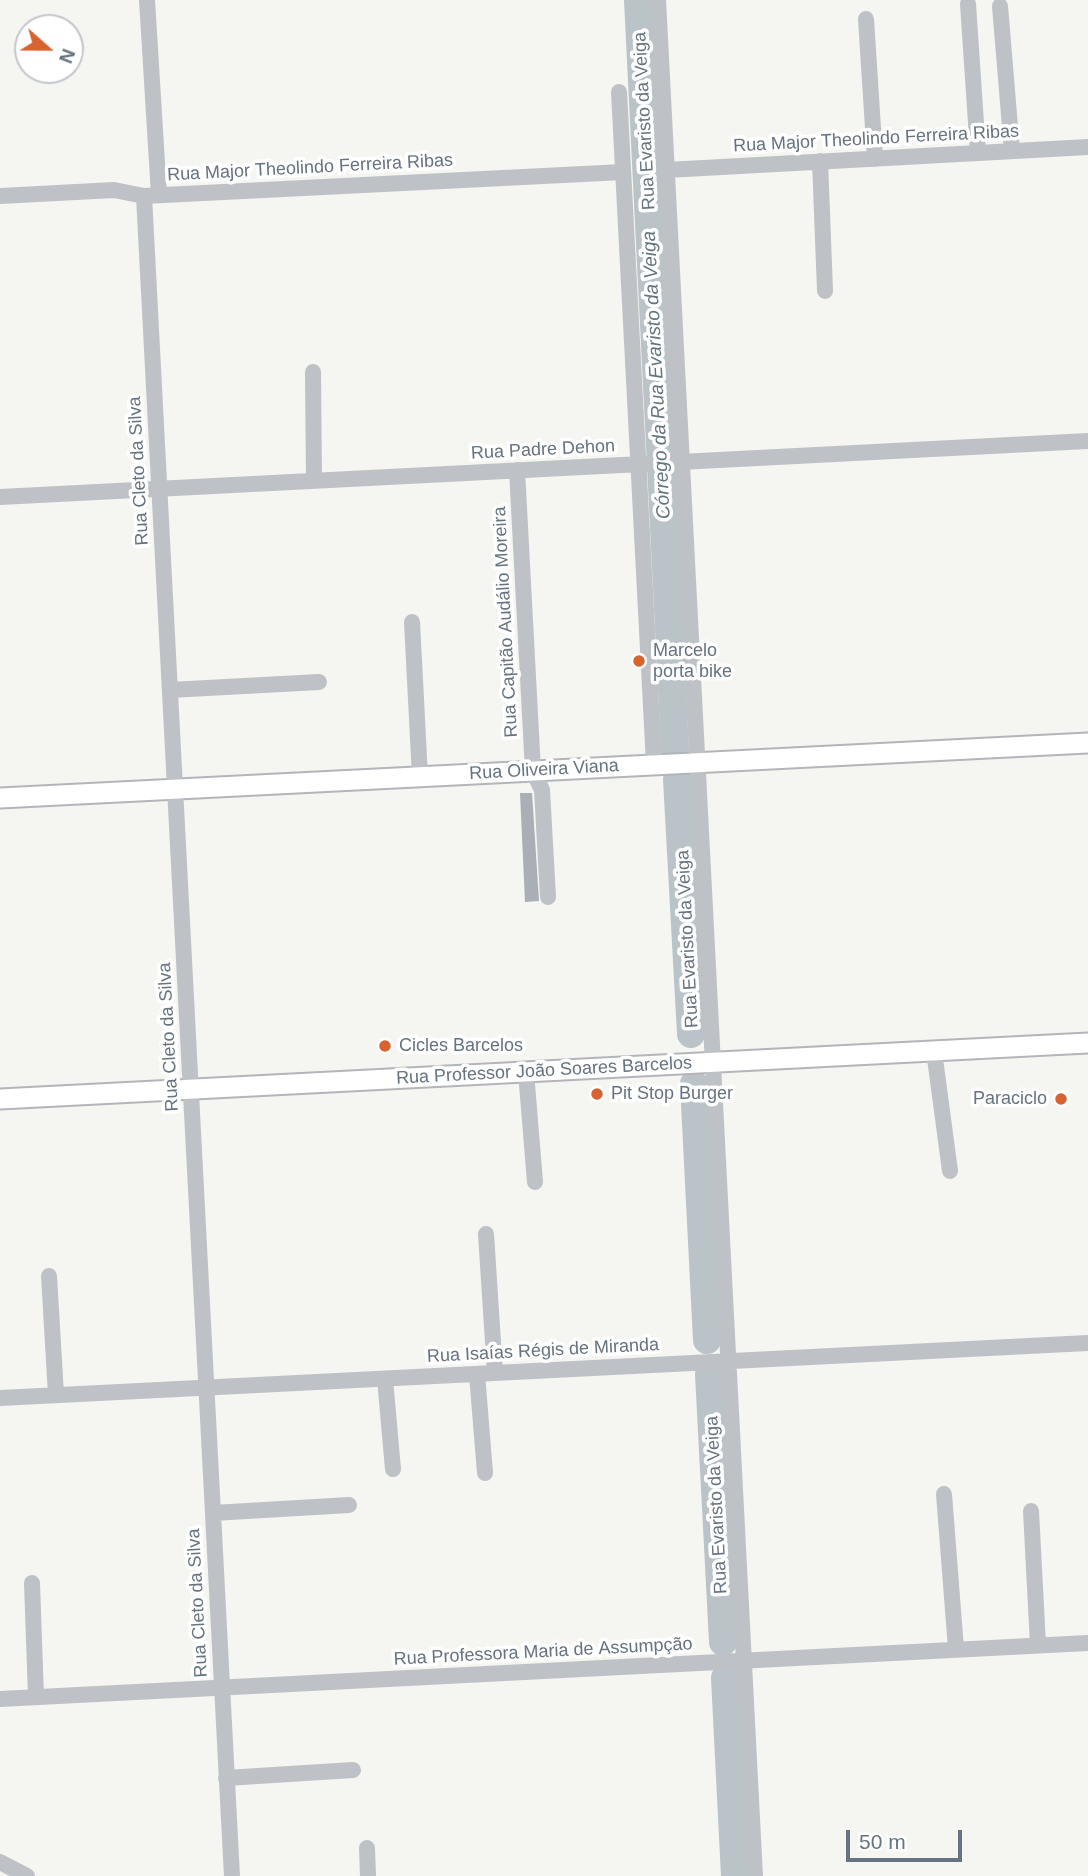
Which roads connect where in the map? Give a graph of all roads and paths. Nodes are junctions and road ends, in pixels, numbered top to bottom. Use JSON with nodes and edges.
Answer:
{"nodes":[{"id":1,"x":147,"y":0,"type":"edge"},
{"id":2,"x":658,"y":0,"type":"edge"},
{"id":3,"x":968,"y":4,"type":"dead end"},
{"id":4,"x":1000,"y":6,"type":"dead end"},
{"id":5,"x":866,"y":19,"type":"dead end"},
{"id":6,"x":619,"y":93,"type":"dead end"},
{"id":7,"x":1088,"y":147,"type":"edge"},
{"id":8,"x":1012,"y":151,"type":"junction"},
{"id":9,"x":978,"y":153,"type":"junction"},
{"id":10,"x":875,"y":159,"type":"junction"},
{"id":11,"x":820,"y":162,"type":"junction"},
{"id":12,"x":667,"y":177,"type":"junction"},
{"id":13,"x":624,"y":179,"type":"junction"},
{"id":14,"x":0,"y":196,"type":"edge"},
{"id":15,"x":152,"y":196,"type":"junction"},
{"id":16,"x":825,"y":291,"type":"dead end"},
{"id":17,"x":313,"y":372,"type":"dead end"},
{"id":18,"x":1088,"y":441,"type":"edge"},
{"id":19,"x":682,"y":462,"type":"junction"},
{"id":20,"x":639,"y":464,"type":"junction"},
{"id":21,"x":517,"y":470,"type":"junction"},
{"id":22,"x":314,"y":481,"type":"junction"},
{"id":23,"x":159,"y":489,"type":"junction"},
{"id":24,"x":0,"y":497,"type":"edge"},
{"id":25,"x":412,"y":622,"type":"dead end"},
{"id":26,"x":319,"y":682,"type":"dead end"},
{"id":27,"x":170,"y":690,"type":"junction"},
{"id":28,"x":1088,"y":743,"type":"edge"},
{"id":29,"x":698,"y":762,"type":"junction"},
{"id":30,"x":654,"y":765,"type":"junction"},
{"id":31,"x":533,"y":771,"type":"junction"},
{"id":32,"x":420,"y":777,"type":"junction"},
{"id":33,"x":175,"y":789,"type":"junction"},
{"id":34,"x":0,"y":798,"type":"edge"},
{"id":35,"x":548,"y":897,"type":"dead end"},
{"id":36,"x":1088,"y":1043,"type":"edge"},
{"id":37,"x":934,"y":1051,"type":"junction"},
{"id":38,"x":713,"y":1062,"type":"junction"},
{"id":39,"x":526,"y":1072,"type":"junction"},
{"id":40,"x":191,"y":1089,"type":"junction"},
{"id":41,"x":0,"y":1099,"type":"edge"},
{"id":42,"x":950,"y":1171,"type":"dead end"},
{"id":43,"x":534,"y":1181,"type":"dead end"},
{"id":44,"x":486,"y":1234,"type":"dead end"},
{"id":45,"x":49,"y":1276,"type":"dead end"},
{"id":46,"x":1088,"y":1343,"type":"edge"},
{"id":47,"x":729,"y":1361,"type":"junction"},
{"id":48,"x":495,"y":1373,"type":"junction"},
{"id":49,"x":477,"y":1374,"type":"junction"},
{"id":50,"x":385,"y":1379,"type":"junction"},
{"id":51,"x":206,"y":1388,"type":"junction"},
{"id":52,"x":56,"y":1395,"type":"junction"},
{"id":53,"x":0,"y":1398,"type":"edge"},
{"id":54,"x":393,"y":1469,"type":"dead end"},
{"id":55,"x":485,"y":1473,"type":"dead end"},
{"id":56,"x":944,"y":1494,"type":"dead end"},
{"id":57,"x":349,"y":1505,"type":"dead end"},
{"id":58,"x":1031,"y":1511,"type":"dead end"},
{"id":59,"x":213,"y":1513,"type":"junction"},
{"id":60,"x":32,"y":1583,"type":"dead end"},
{"id":61,"x":1088,"y":1643,"type":"edge"},
{"id":62,"x":1038,"y":1645,"type":"junction"},
{"id":63,"x":956,"y":1649,"type":"junction"},
{"id":64,"x":744,"y":1661,"type":"junction"},
{"id":65,"x":222,"y":1687,"type":"junction"},
{"id":66,"x":36,"y":1697,"type":"junction"},
{"id":67,"x":0,"y":1699,"type":"edge"},
{"id":68,"x":354,"y":1770,"type":"dead end"},
{"id":69,"x":226,"y":1778,"type":"junction"},
{"id":70,"x":367,"y":1849,"type":"dead end"},
{"id":71,"x":0,"y":1862,"type":"edge"},
{"id":72,"x":27,"y":1876,"type":"edge"},
{"id":73,"x":232,"y":1876,"type":"edge"},
{"id":74,"x":368,"y":1876,"type":"edge"},
{"id":75,"x":755,"y":1876,"type":"edge"}],
"edges":[{"from":1,"to":15,"type":"street","name":"Rua Cleto da Silva"},
{"from":2,"to":12,"type":"street","name":"Rua Evaristo da Veiga"},
{"from":3,"to":9,"type":"street"},
{"from":4,"to":8,"type":"street"},
{"from":5,"to":10,"type":"street"},
{"from":6,"to":13,"type":"street","name":"Rua Evaristo da Veiga"},
{"from":7,"to":8,"type":"street","name":"Rua Major Theolindo Ferreira Ribas"},
{"from":8,"to":9,"type":"street","name":"Rua Major Theolindo Ferreira Ribas"},
{"from":9,"to":10,"type":"street","name":"Rua Major Theolindo Ferreira Ribas"},
{"from":10,"to":11,"type":"street","name":"Rua Major Theolindo Ferreira Ribas"},
{"from":11,"to":12,"type":"street","name":"Rua Major Theolindo Ferreira Ribas"},
{"from":11,"to":16,"type":"street"},
{"from":12,"to":13,"type":"path"},
{"from":12,"to":19,"type":"street","name":"Rua Evaristo da Veiga"},
{"from":13,"to":15,"type":"street","name":"Rua Major Theolindo Ferreira Ribas"},
{"from":13,"to":20,"type":"street","name":"Rua Evaristo da Veiga"},
{"from":14,"to":15,"type":"street","name":"Rua Major Theolindo Ferreira Ribas"},
{"from":15,"to":23,"type":"street","name":"Rua Cleto da Silva"},
{"from":17,"to":22,"type":"street"},
{"from":18,"to":19,"type":"street","name":"Rua Padre Dehon"},
{"from":19,"to":20,"type":"street","name":"Rua Padre Dehon"},
{"from":19,"to":29,"type":"street","name":"Rua Evaristo da Veiga"},
{"from":20,"to":21,"type":"street","name":"Rua Padre Dehon"},
{"from":20,"to":30,"type":"street","name":"Rua Evaristo da Veiga"},
{"from":21,"to":22,"type":"street","name":"Rua Padre Dehon"},
{"from":21,"to":31,"type":"street","name":"Rua Capitão Audálio Moreira"},
{"from":22,"to":23,"type":"street","name":"Rua Padre Dehon"},
{"from":23,"to":24,"type":"street","name":"Rua Padre Dehon"},
{"from":23,"to":27,"type":"street","name":"Rua Cleto da Silva"},
{"from":25,"to":32,"type":"street"},
{"from":26,"to":27,"type":"street"},
{"from":27,"to":33,"type":"street","name":"Rua Cleto da Silva"},
{"from":28,"to":29,"type":"main road","name":"Rua Oliveira Viana"},
{"from":29,"to":30,"type":"main road","name":"Rua Oliveira Viana"},
{"from":29,"to":38,"type":"street","name":"Rua Evaristo da Veiga"},
{"from":30,"to":31,"type":"main road","name":"Rua Oliveira Viana"},
{"from":31,"to":32,"type":"main road","name":"Rua Oliveira Viana"},
{"from":31,"to":35,"type":"street","name":"Rua Capitão Audálio Moreira"},
{"from":32,"to":33,"type":"main road","name":"Rua Oliveira Viana"},
{"from":33,"to":34,"type":"main road","name":"Rua Oliveira Viana"},
{"from":33,"to":40,"type":"street","name":"Rua Cleto da Silva"},
{"from":36,"to":37,"type":"main road","name":"Rua Professor João Soares Barcelos"},
{"from":37,"to":38,"type":"main road","name":"Rua Professor João Soares Barcelos"},
{"from":37,"to":42,"type":"street"},
{"from":38,"to":39,"type":"main road","name":"Rua Professor João Soares Barcelos"},
{"from":38,"to":47,"type":"street","name":"Rua Evaristo da Veiga"},
{"from":39,"to":40,"type":"main road","name":"Rua Professor João Soares Barcelos"},
{"from":39,"to":43,"type":"street"},
{"from":40,"to":41,"type":"main road","name":"Rua Professor João Soares Barcelos"},
{"from":40,"to":51,"type":"street","name":"Rua Cleto da Silva"},
{"from":44,"to":48,"type":"street"},
{"from":45,"to":52,"type":"street"},
{"from":46,"to":47,"type":"street","name":"Rua Isaías Régis de Miranda"},
{"from":47,"to":48,"type":"street","name":"Rua Isaías Régis de Miranda"},
{"from":47,"to":64,"type":"street","name":"Rua Evaristo da Veiga"},
{"from":48,"to":49,"type":"street","name":"Rua Isaías Régis de Miranda"},
{"from":49,"to":50,"type":"street","name":"Rua Isaías Régis de Miranda"},
{"from":49,"to":55,"type":"street"},
{"from":50,"to":51,"type":"street","name":"Rua Isaías Régis de Miranda"},
{"from":50,"to":54,"type":"street"},
{"from":51,"to":52,"type":"street","name":"Rua Isaías Régis de Miranda"},
{"from":51,"to":59,"type":"street","name":"Rua Cleto da Silva"},
{"from":52,"to":53,"type":"street","name":"Rua Isaías Régis de Miranda"},
{"from":56,"to":63,"type":"street"},
{"from":57,"to":59,"type":"street"},
{"from":58,"to":62,"type":"street"},
{"from":59,"to":65,"type":"street","name":"Rua Cleto da Silva"},
{"from":60,"to":66,"type":"street"},
{"from":61,"to":62,"type":"street","name":"Rua Professora Maria de Assumpção"},
{"from":62,"to":63,"type":"street","name":"Rua Professora Maria de Assumpção"},
{"from":63,"to":64,"type":"street","name":"Rua Professora Maria de Assumpção"},
{"from":64,"to":65,"type":"street","name":"Rua Professora Maria de Assumpção"},
{"from":64,"to":75,"type":"street","name":"Rua Evaristo da Veiga"},
{"from":65,"to":66,"type":"street","name":"Rua Professora Maria de Assumpção"},
{"from":65,"to":69,"type":"street","name":"Rua Cleto da Silva"},
{"from":66,"to":67,"type":"street","name":"Rua Professora Maria de Assumpção"},
{"from":68,"to":69,"type":"street"},
{"from":69,"to":73,"type":"street","name":"Rua Cleto da Silva"},
{"from":70,"to":74,"type":"street"},
{"from":71,"to":72,"type":"street"}]}
